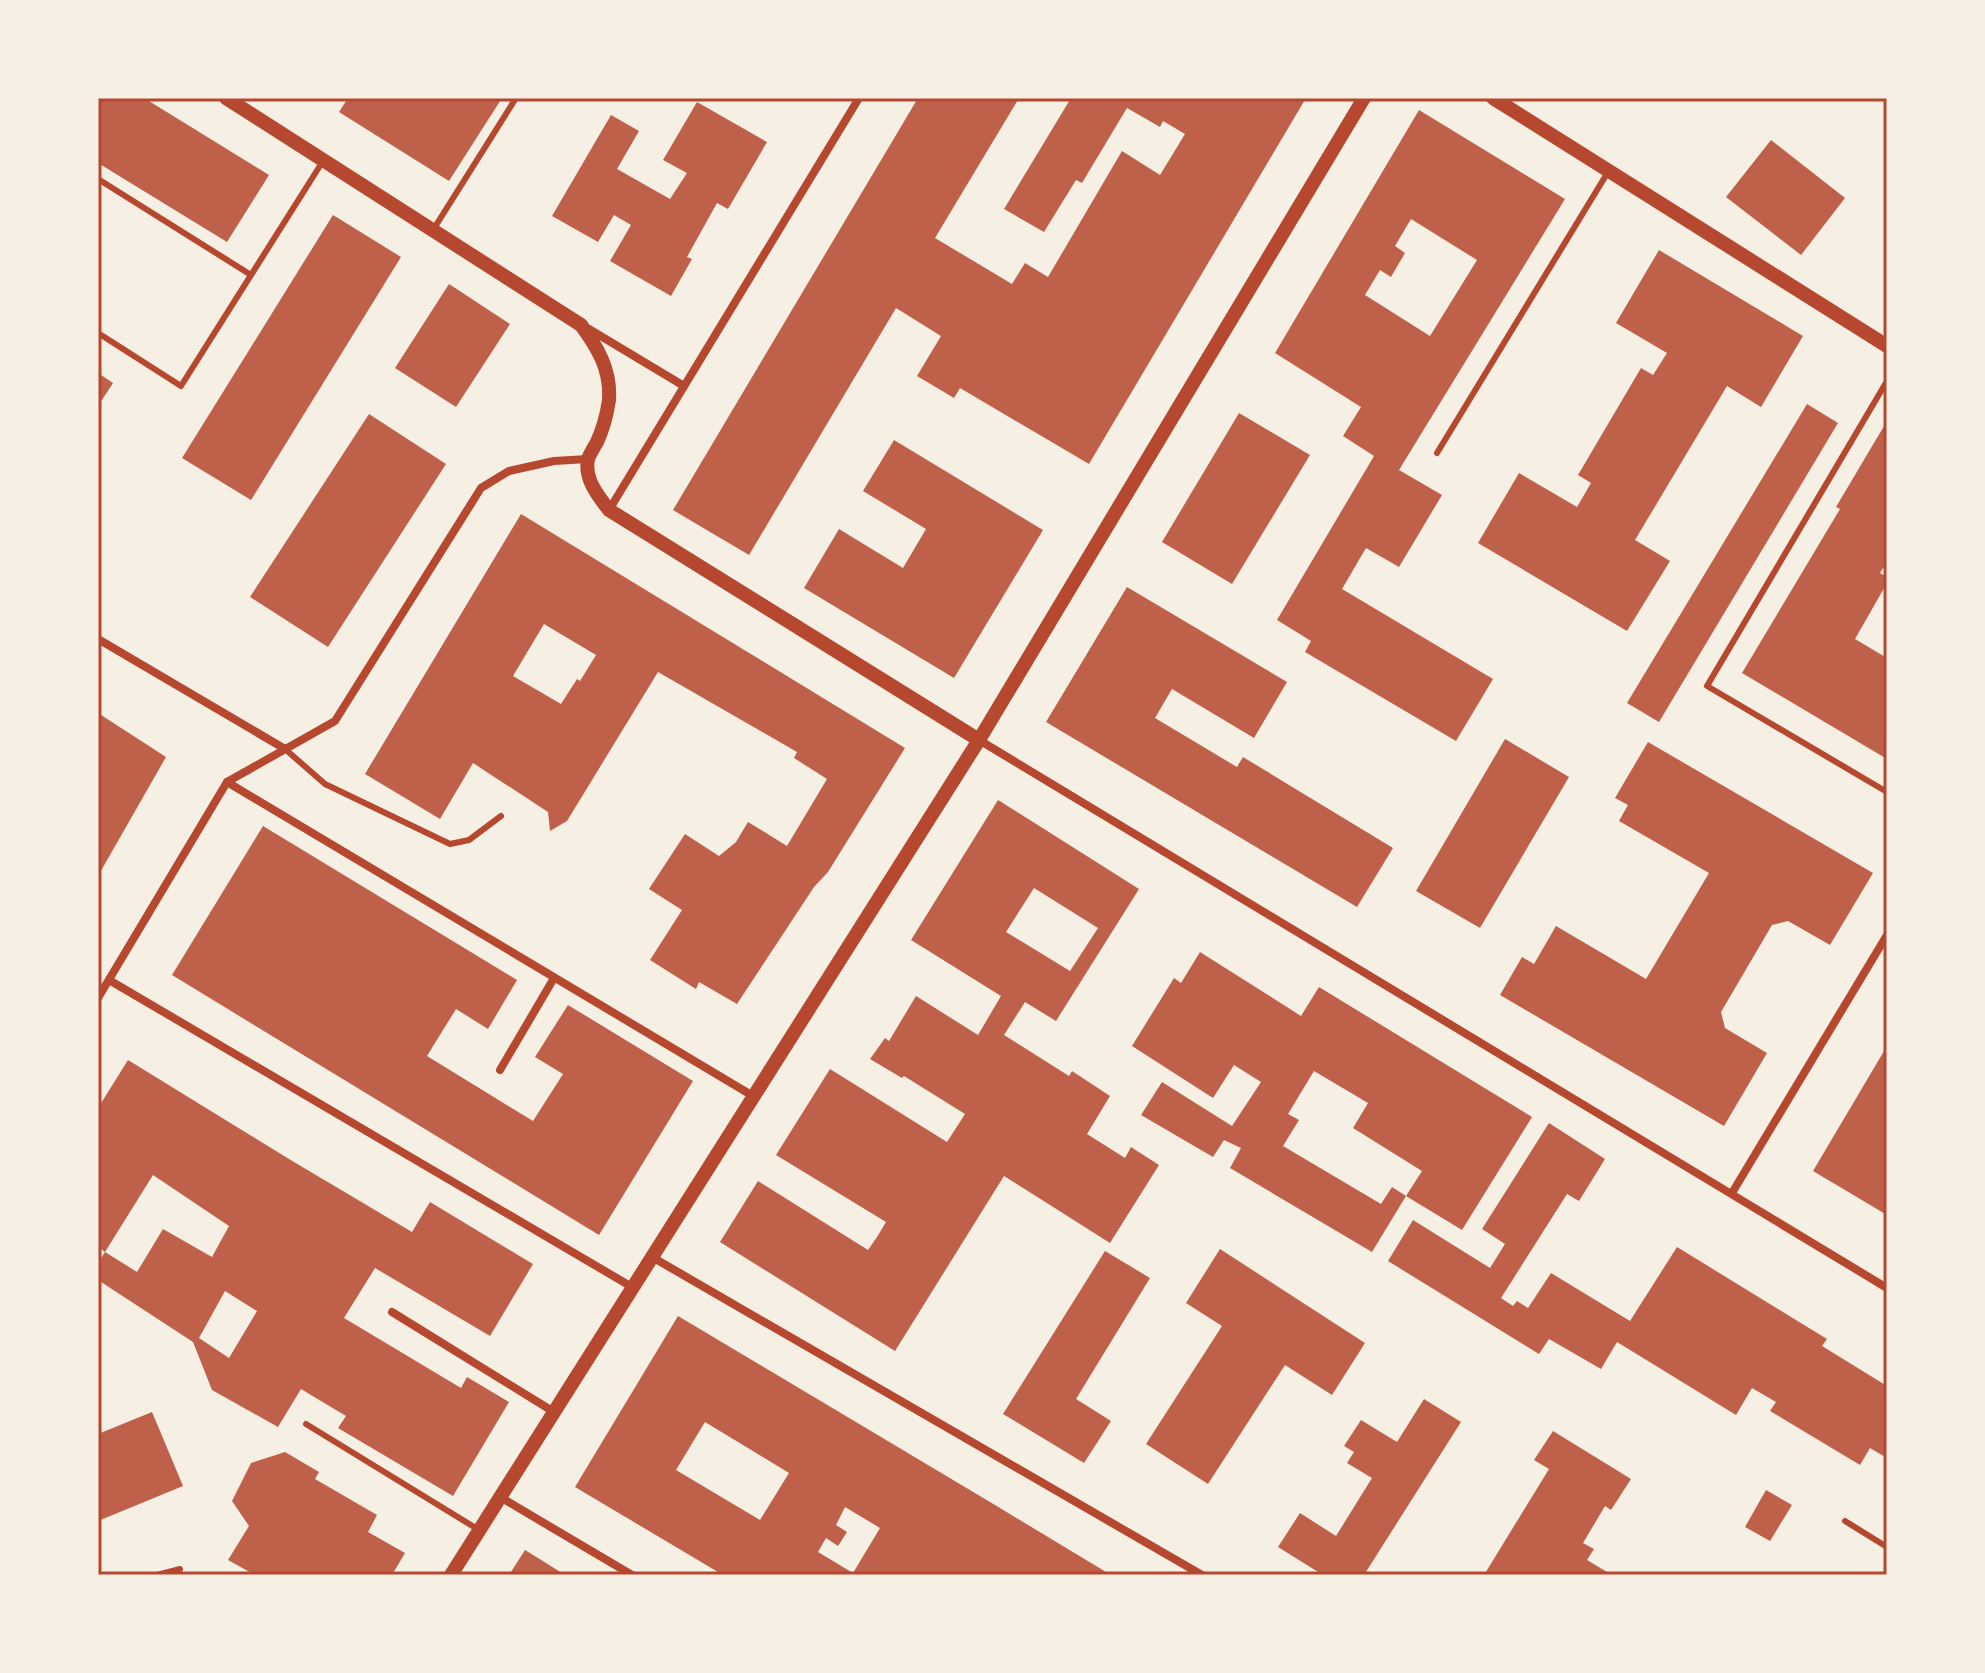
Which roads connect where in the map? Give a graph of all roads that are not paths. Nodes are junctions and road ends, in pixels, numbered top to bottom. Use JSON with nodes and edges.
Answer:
{"nodes":[{"id":1,"x":226,"y":98,"type":"edge"},
{"id":2,"x":516,"y":98,"type":"edge"},
{"id":3,"x":859,"y":98,"type":"edge"},
{"id":4,"x":1364,"y":98,"type":"edge"},
{"id":5,"x":1493,"y":98,"type":"edge"},
{"id":6,"x":324,"y":160,"type":"junction"},
{"id":7,"x":1608,"y":172,"type":"junction"},
{"id":8,"x":98,"y":179,"type":"edge"},
{"id":9,"x":433,"y":230,"type":"junction"},
{"id":10,"x":251,"y":275,"type":"junction"},
{"id":11,"x":581,"y":325,"type":"junction"},
{"id":12,"x":98,"y":333,"type":"edge"},
{"id":13,"x":1887,"y":346,"type":"edge"},
{"id":14,"x":1887,"y":381,"type":"edge"},
{"id":15,"x":684,"y":386,"type":"junction"},
{"id":16,"x":1437,"y":453,"type":"dead end"},
{"id":17,"x":588,"y":459,"type":"junction"},
{"id":18,"x":609,"y":510,"type":"junction"},
{"id":19,"x":98,"y":639,"type":"edge"},
{"id":20,"x":979,"y":740,"type":"junction"},
{"id":21,"x":285,"y":749,"type":"junction"},
{"id":22,"x":227,"y":782,"type":"junction"},
{"id":23,"x":1887,"y":792,"type":"edge"},
{"id":24,"x":501,"y":816,"type":"dead end"},
{"id":25,"x":1887,"y":935,"type":"edge"},
{"id":26,"x":554,"y":978,"type":"junction"},
{"id":27,"x":109,"y":980,"type":"junction"},
{"id":28,"x":98,"y":998,"type":"edge"},
{"id":29,"x":500,"y":1070,"type":"dead end"},
{"id":30,"x":753,"y":1096,"type":"junction"},
{"id":31,"x":1732,"y":1193,"type":"junction"},
{"id":32,"x":652,"y":1257,"type":"junction"},
{"id":33,"x":632,"y":1287,"type":"junction"},
{"id":34,"x":1887,"y":1288,"type":"edge"},
{"id":35,"x":392,"y":1312,"type":"dead end"},
{"id":36,"x":554,"y":1412,"type":"junction"},
{"id":37,"x":306,"y":1424,"type":"dead end"},
{"id":38,"x":500,"y":1497,"type":"junction"},
{"id":39,"x":1845,"y":1521,"type":"dead end"},
{"id":40,"x":479,"y":1530,"type":"junction"},
{"id":41,"x":1887,"y":1547,"type":"edge"},
{"id":42,"x":180,"y":1569,"type":"dead end"},
{"id":43,"x":157,"y":1575,"type":"edge"},
{"id":44,"x":451,"y":1575,"type":"edge"},
{"id":45,"x":632,"y":1575,"type":"edge"},
{"id":46,"x":1202,"y":1575,"type":"edge"}],
"edges":[{"from":1,"to":6,"type":"street"},
{"from":2,"to":9,"type":"lane"},
{"from":3,"to":15,"type":"street"},
{"from":4,"to":20,"type":"street"},
{"from":5,"to":7,"type":"street"},
{"from":6,"to":9,"type":"street"},
{"from":6,"to":10,"type":"lane"},
{"from":7,"to":13,"type":"street"},
{"from":7,"to":16,"type":"lane"},
{"from":8,"to":10,"type":"lane"},
{"from":9,"to":11,"type":"street"},
{"from":10,"to":12,"type":"lane"},
{"from":11,"to":15,"type":"street"},
{"from":11,"to":17,"type":"street"},
{"from":14,"to":23,"type":"lane"},
{"from":15,"to":18,"type":"street"},
{"from":17,"to":18,"type":"street"},
{"from":17,"to":21,"type":"street"},
{"from":18,"to":20,"type":"street"},
{"from":19,"to":21,"type":"street"},
{"from":20,"to":30,"type":"street"},
{"from":20,"to":31,"type":"street"},
{"from":21,"to":22,"type":"street"},
{"from":21,"to":24,"type":"lane"},
{"from":22,"to":26,"type":"street"},
{"from":22,"to":27,"type":"street"},
{"from":25,"to":31,"type":"street"},
{"from":26,"to":29,"type":"street"},
{"from":26,"to":30,"type":"street"},
{"from":27,"to":28,"type":"street"},
{"from":27,"to":33,"type":"street"},
{"from":30,"to":32,"type":"street"},
{"from":31,"to":34,"type":"street"},
{"from":32,"to":33,"type":"street"},
{"from":32,"to":46,"type":"street"},
{"from":33,"to":36,"type":"street"},
{"from":35,"to":36,"type":"street"},
{"from":36,"to":38,"type":"street"},
{"from":37,"to":40,"type":"lane"},
{"from":38,"to":40,"type":"street"},
{"from":38,"to":45,"type":"street"},
{"from":39,"to":41,"type":"lane"},
{"from":40,"to":44,"type":"street"},
{"from":42,"to":43,"type":"lane"}]}
